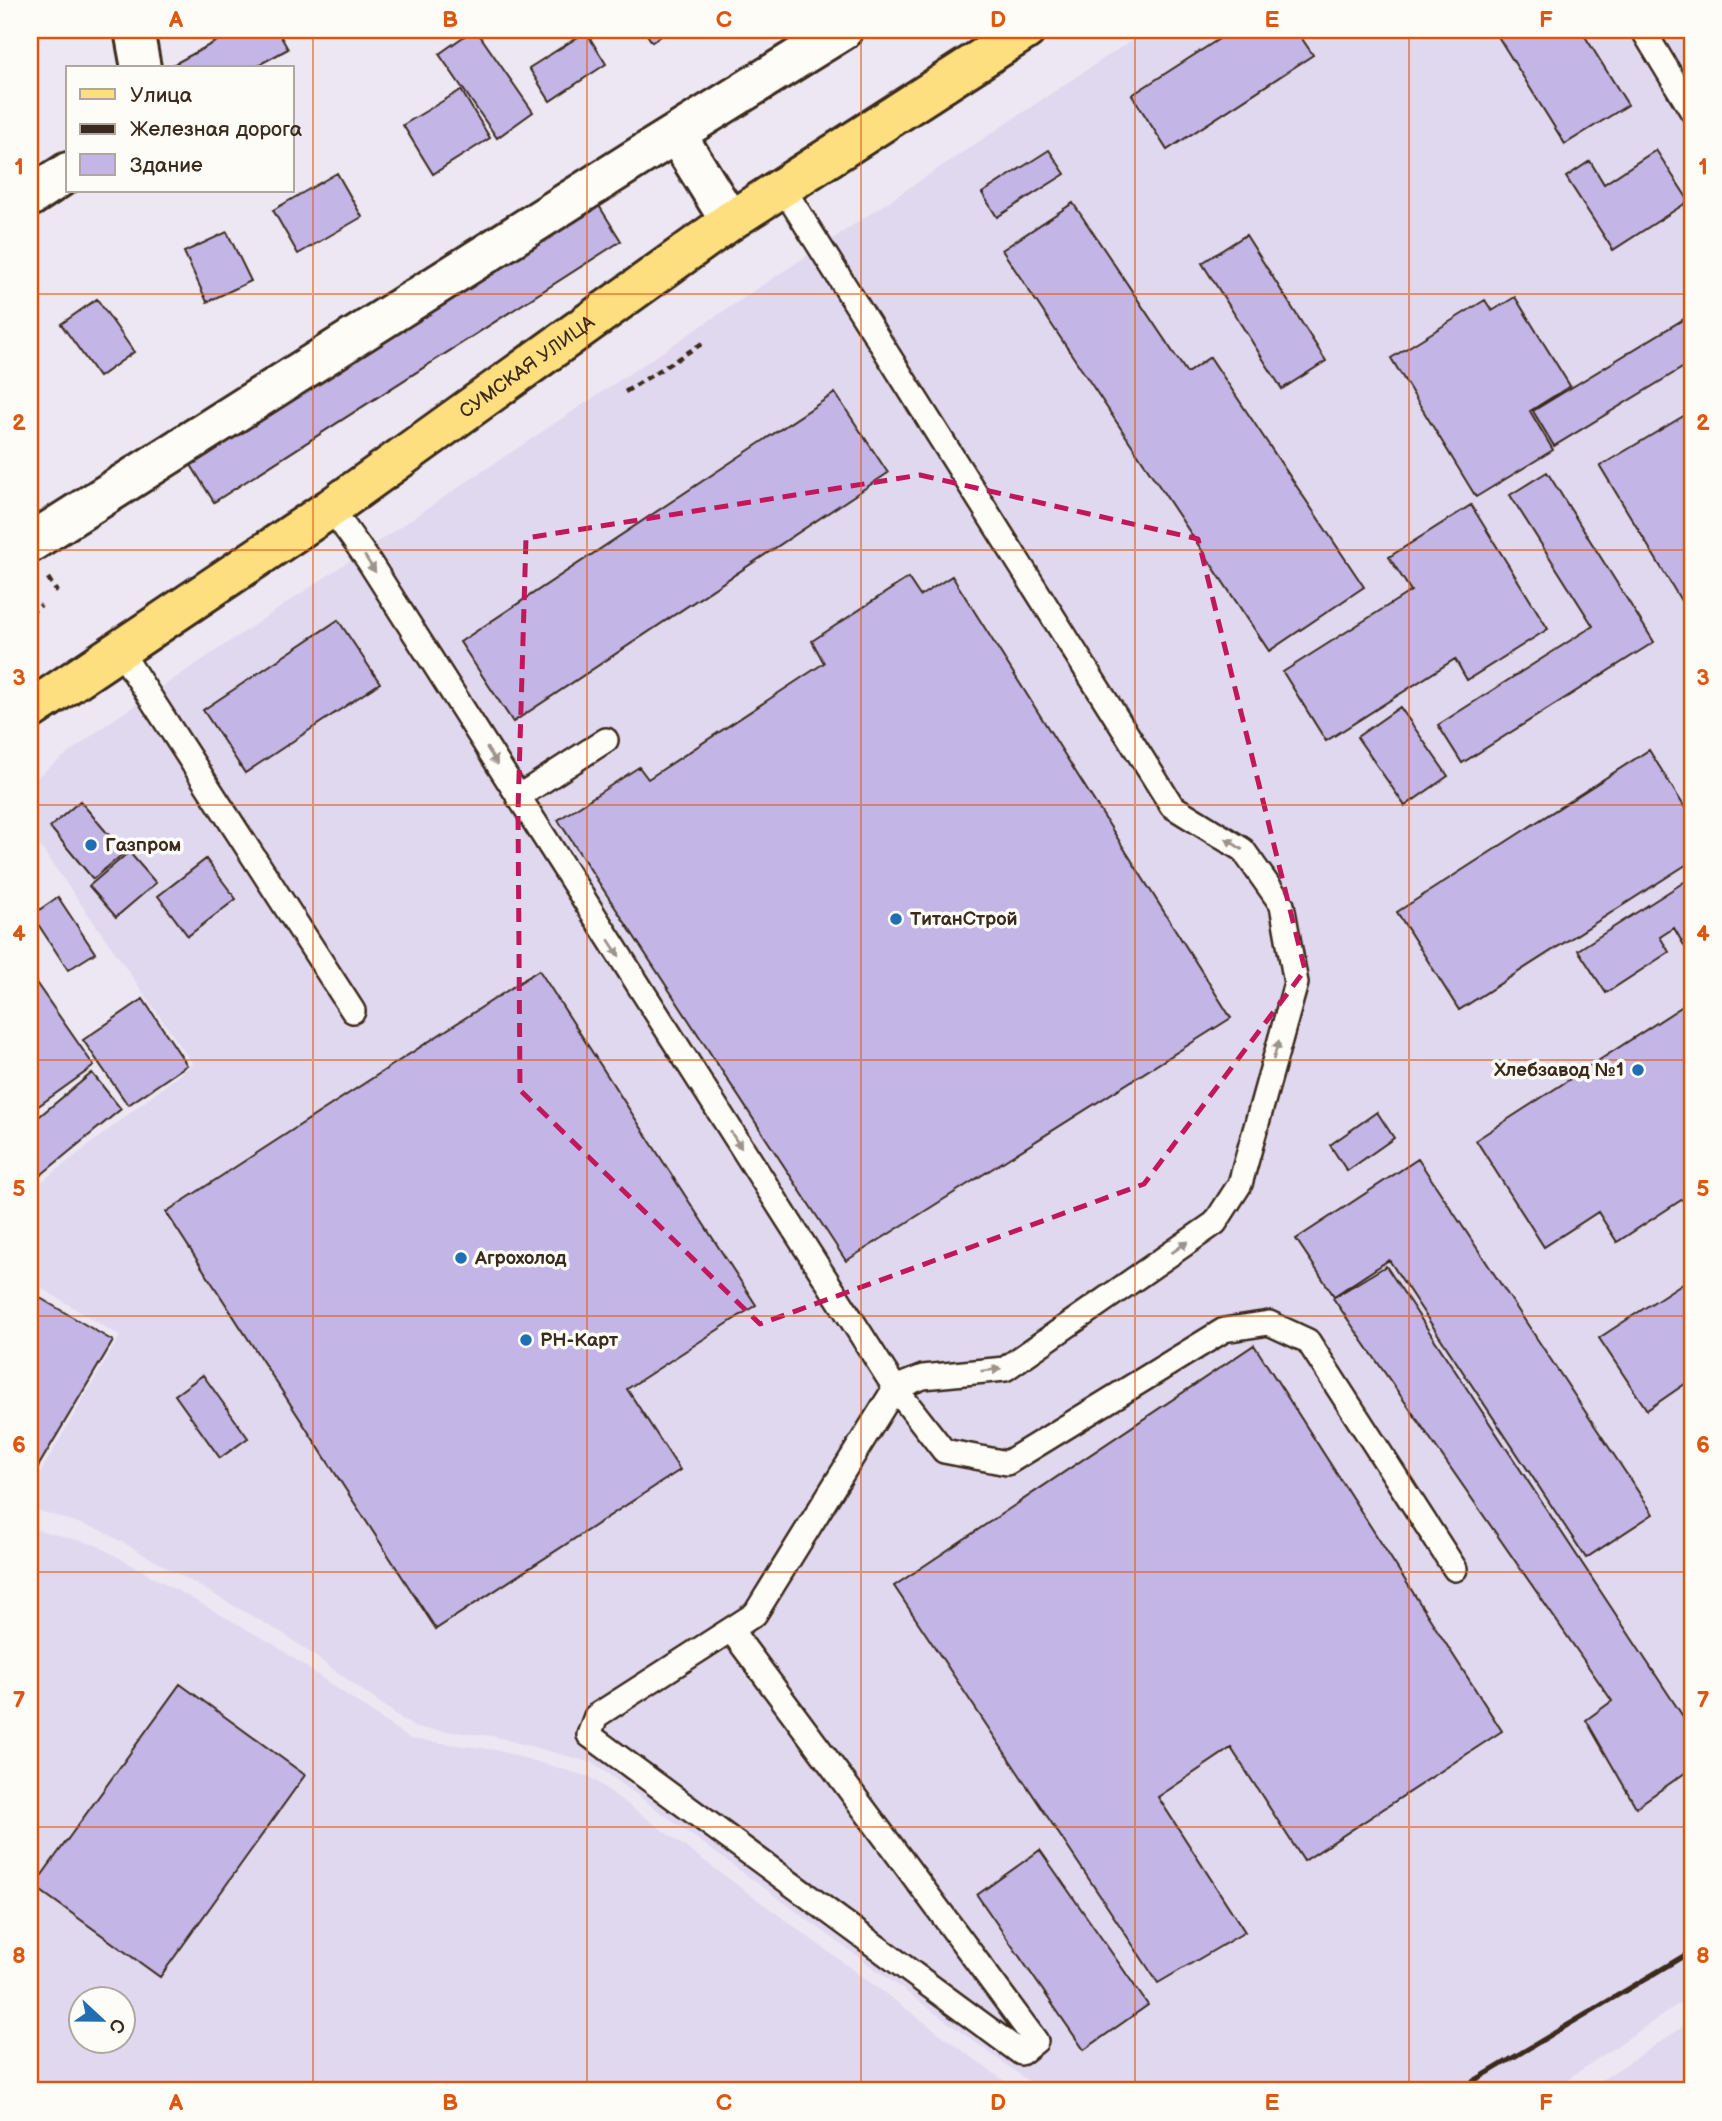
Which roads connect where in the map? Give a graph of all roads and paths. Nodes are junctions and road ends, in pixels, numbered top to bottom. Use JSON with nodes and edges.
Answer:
{"nodes":[{"id":1,"x":134,"y":30,"type":"edge"},
{"id":2,"x":843,"y":30,"type":"edge"},
{"id":3,"x":1026,"y":30,"type":"edge"},
{"id":4,"x":1643,"y":30,"type":"edge"},
{"id":5,"x":141,"y":66,"type":"edge"},
{"id":6,"x":1692,"y":111,"type":"edge"},
{"id":7,"x":676,"y":134,"type":"junction"},
{"id":8,"x":66,"y":173,"type":"edge"},
{"id":9,"x":783,"y":188,"type":"junction"},
{"id":10,"x":30,"y":197,"type":"edge"},
{"id":11,"x":730,"y":221,"type":"junction"},
{"id":12,"x":706,"y":341,"type":"dead end"},
{"id":13,"x":625,"y":392,"type":"dead end"},
{"id":14,"x":331,"y":508,"type":"junction"},
{"id":15,"x":30,"y":543,"type":"edge"},
{"id":16,"x":41,"y":605,"type":"dead end"},
{"id":17,"x":30,"y":614,"type":"edge"},
{"id":18,"x":119,"y":649,"type":"junction"},
{"id":19,"x":30,"y":709,"type":"edge"},
{"id":20,"x":606,"y":740,"type":"dead end"},
{"id":21,"x":517,"y":797,"type":"junction"},
{"id":22,"x":353,"y":1011,"type":"dead end"},
{"id":23,"x":895,"y":1388,"type":"junction"},
{"id":24,"x":1455,"y":1569,"type":"dead end"},
{"id":25,"x":731,"y":1630,"type":"junction"}],
"edges":[{"from":1,"to":5,"type":"street"},
{"from":2,"to":7,"type":"street"},
{"from":3,"to":9,"type":"main road","name":"СУМСКАЯ УЛИЦА"},
{"from":4,"to":6,"type":"lane"},
{"from":7,"to":11,"type":"street"},
{"from":7,"to":15,"type":"street"},
{"from":8,"to":10,"type":"street"},
{"from":9,"to":11,"type":"main road","name":"СУМСКАЯ УЛИЦА"},
{"from":23,"to":9,"type":"lane","one_way":true},
{"from":11,"to":14,"type":"main road","name":"СУМСКАЯ УЛИЦА"},
{"from":12,"to":13,"type":"path"},
{"from":14,"to":18,"type":"main road","name":"СУМСКАЯ УЛИЦА"},
{"from":14,"to":21,"type":"lane","one_way":true},
{"from":16,"to":17,"type":"path"},
{"from":18,"to":19,"type":"main road","name":"СУМСКАЯ УЛИЦА"},
{"from":18,"to":22,"type":"lane"},
{"from":20,"to":21,"type":"lane"},
{"from":21,"to":23,"type":"lane","one_way":true},
{"from":23,"to":24,"type":"lane"},
{"from":23,"to":25,"type":"lane"},
{"from":25,"to":25,"type":"lane"}]}
